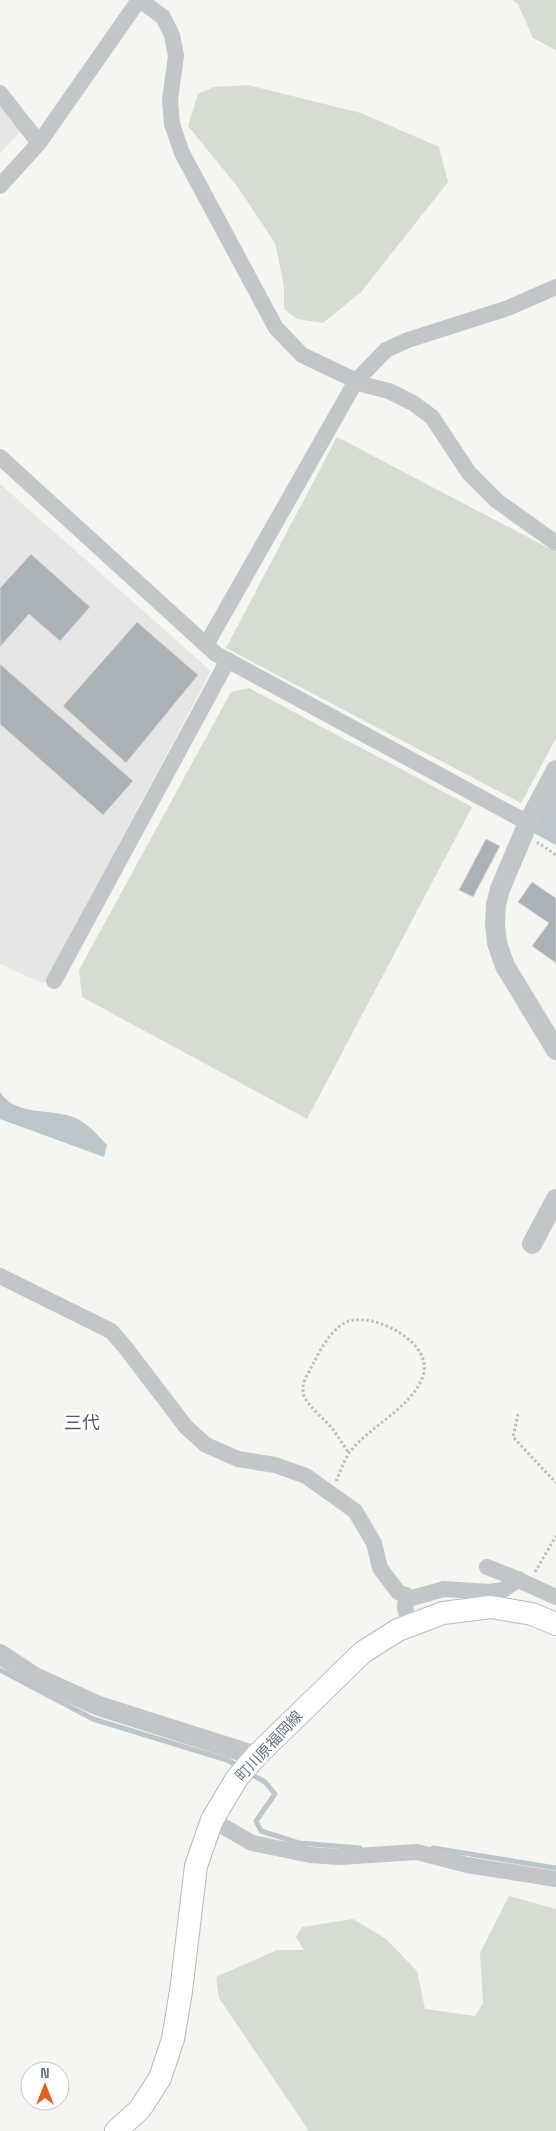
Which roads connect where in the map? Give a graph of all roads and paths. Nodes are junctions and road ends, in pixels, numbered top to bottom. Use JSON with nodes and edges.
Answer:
{"nodes":[{"id":1,"x":140,"y":0,"type":"edge"},
{"id":2,"x":0,"y":93,"type":"edge"},
{"id":3,"x":39,"y":143,"type":"junction"},
{"id":4,"x":0,"y":186,"type":"edge"},
{"id":5,"x":556,"y":287,"type":"edge"},
{"id":6,"x":356,"y":381,"type":"junction"},
{"id":7,"x":0,"y":457,"type":"edge"},
{"id":8,"x":556,"y":543,"type":"edge"},
{"id":9,"x":206,"y":645,"type":"junction"},
{"id":10,"x":228,"y":660,"type":"junction"},
{"id":11,"x":556,"y":770,"type":"edge"},
{"id":12,"x":528,"y":823,"type":"junction"},
{"id":13,"x":54,"y":981,"type":"dead end"},
{"id":14,"x":556,"y":1050,"type":"edge"},
{"id":15,"x":556,"y":1198,"type":"edge"},
{"id":16,"x":532,"y":1244,"type":"dead end"},
{"id":17,"x":0,"y":1276,"type":"edge"},
{"id":18,"x":518,"y":1414,"type":"dead end"},
{"id":19,"x":349,"y":1453,"type":"junction"},
{"id":20,"x":556,"y":1483,"type":"edge"},
{"id":21,"x":330,"y":1492,"type":"junction"},
{"id":22,"x":556,"y":1536,"type":"edge"},
{"id":23,"x":487,"y":1567,"type":"dead end"},
{"id":24,"x":519,"y":1579,"type":"junction"},
{"id":25,"x":406,"y":1596,"type":"junction"},
{"id":26,"x":556,"y":1598,"type":"edge"},
{"id":27,"x":490,"y":1600,"type":"junction"},
{"id":28,"x":556,"y":1624,"type":"edge"},
{"id":29,"x":410,"y":1626,"type":"junction"},
{"id":30,"x":0,"y":1654,"type":"edge"},
{"id":31,"x":256,"y":1756,"type":"junction"},
{"id":32,"x":212,"y":1820,"type":"junction"},
{"id":33,"x":556,"y":1879,"type":"edge"},
{"id":34,"x":116,"y":2131,"type":"edge"}],
"edges":[{"from":1,"to":3,"type":"street"},
{"from":1,"to":6,"type":"street"},
{"from":2,"to":3,"type":"street"},
{"from":3,"to":4,"type":"street"},
{"from":5,"to":6,"type":"street"},
{"from":6,"to":8,"type":"street"},
{"from":6,"to":9,"type":"street"},
{"from":7,"to":9,"type":"street"},
{"from":9,"to":10,"type":"street"},
{"from":10,"to":12,"type":"street"},
{"from":10,"to":13,"type":"street"},
{"from":11,"to":12,"type":"street"},
{"from":12,"to":14,"type":"street"},
{"from":15,"to":16,"type":"street"},
{"from":17,"to":21,"type":"street"},
{"from":18,"to":20,"type":"path"},
{"from":19,"to":19,"type":"path"},
{"from":19,"to":21,"type":"path"},
{"from":21,"to":25,"type":"street"},
{"from":22,"to":24,"type":"path"},
{"from":23,"to":24,"type":"street"},
{"from":24,"to":26,"type":"street"},
{"from":24,"to":27,"type":"street"},
{"from":25,"to":27,"type":"street"},
{"from":25,"to":29,"type":"street"},
{"from":27,"to":28,"type":"main road","name":"町川原福岡線"},
{"from":27,"to":29,"type":"main road","name":"町川原福岡線"},
{"from":29,"to":31,"type":"main road","name":"町川原福岡線"},
{"from":30,"to":31,"type":"street"},
{"from":31,"to":32,"type":"main road","name":"町川原福岡線"},
{"from":32,"to":33,"type":"street"},
{"from":32,"to":34,"type":"main road","name":"町川原福岡線"}]}
